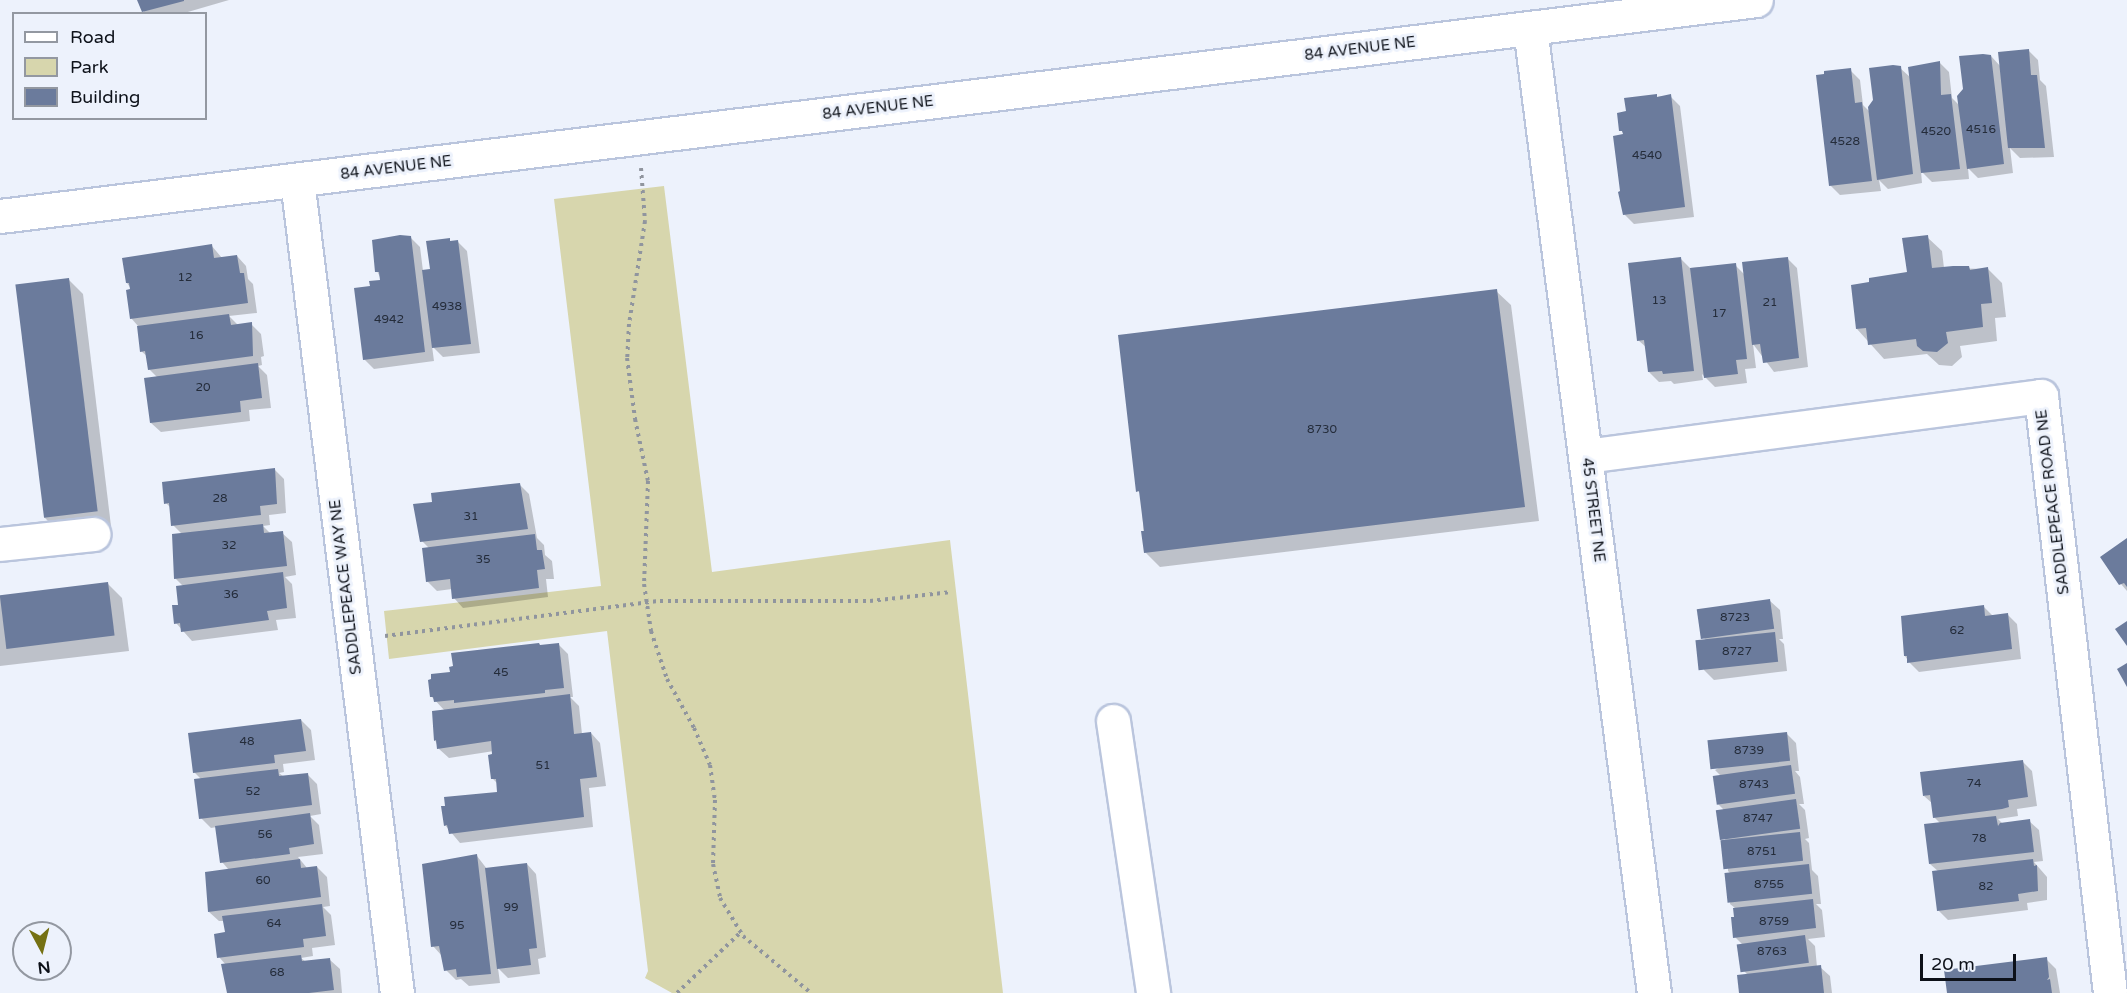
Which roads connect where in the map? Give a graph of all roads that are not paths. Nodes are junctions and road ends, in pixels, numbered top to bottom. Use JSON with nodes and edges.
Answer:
{"nodes":[{"id":1,"x":1756,"y":0,"type":"edge"},
{"id":2,"x":1530,"y":28,"type":"junction"},
{"id":3,"x":297,"y":180,"type":"junction"},
{"id":4,"x":0,"y":216,"type":"edge"},
{"id":5,"x":1586,"y":456,"type":"junction"},
{"id":6,"x":93,"y":534,"type":"dead end"},
{"id":7,"x":0,"y":544,"type":"edge"},
{"id":8,"x":1113,"y":721,"type":"dead end"},
{"id":9,"x":397,"y":993,"type":"edge"},
{"id":10,"x":1153,"y":993,"type":"edge"},
{"id":11,"x":1654,"y":993,"type":"edge"},
{"id":12,"x":2110,"y":993,"type":"edge"}],
"edges":[{"from":1,"to":2,"type":"street","name":"84 AVENUE NE"},
{"from":2,"to":3,"type":"street","name":"84 AVENUE NE"},
{"from":2,"to":5,"type":"street","name":"45 STREET NE"},
{"from":3,"to":4,"type":"street","name":"84 AVENUE NE"},
{"from":3,"to":9,"type":"street","name":"SADDLEPEACE WAY NE"},
{"from":5,"to":11,"type":"street","name":"45 STREET NE"},
{"from":5,"to":12,"type":"street","name":"SADDLEPEACE ROAD NE"},
{"from":6,"to":7,"type":"street"},
{"from":8,"to":10,"type":"street"}]}
